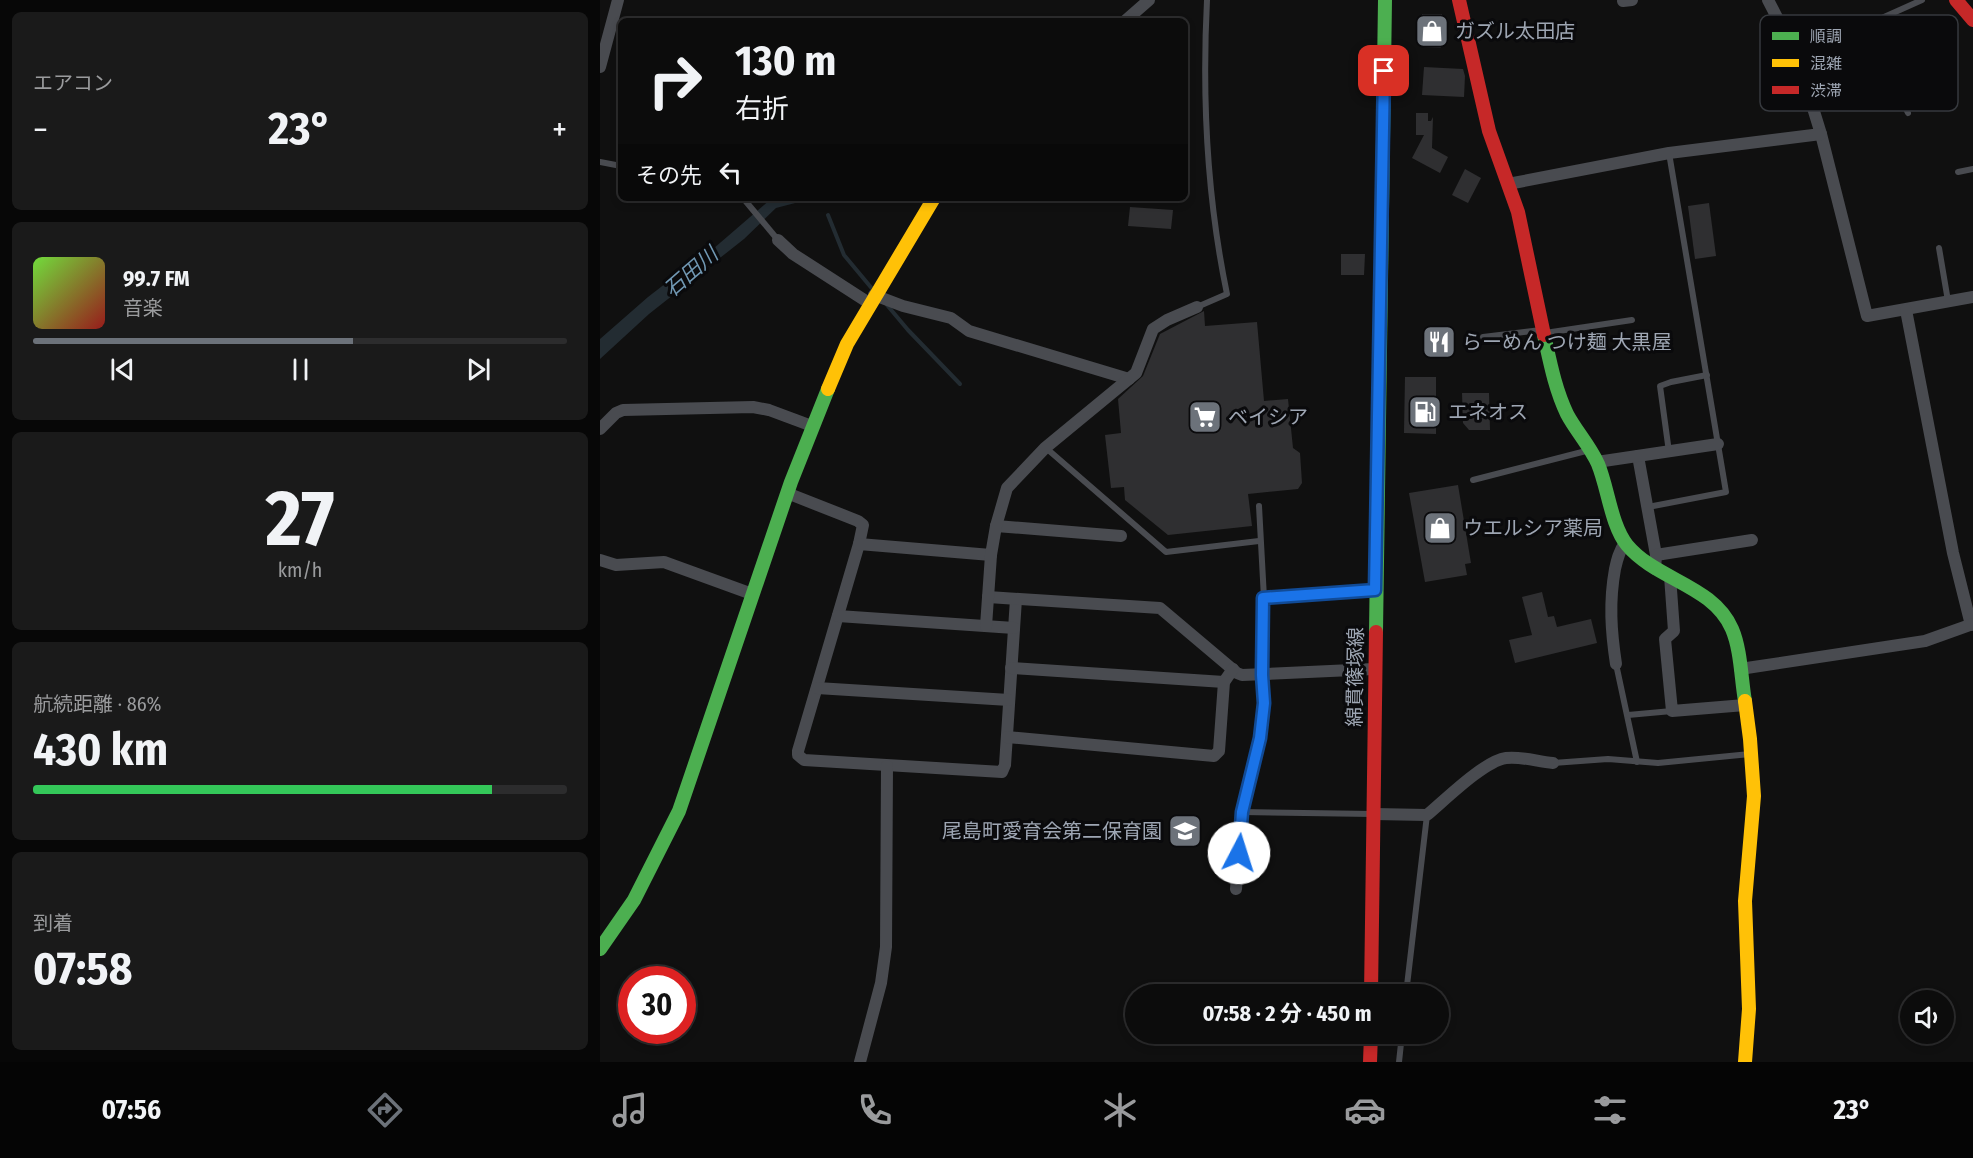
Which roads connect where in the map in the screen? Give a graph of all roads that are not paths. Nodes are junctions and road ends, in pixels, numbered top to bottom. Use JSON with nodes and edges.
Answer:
{"nodes":[{"id":1,"x":618,"y":0,"type":"edge"},
{"id":2,"x":1149,"y":0,"type":"edge"},
{"id":3,"x":1207,"y":0,"type":"edge"},
{"id":4,"x":1385,"y":0,"type":"edge"},
{"id":5,"x":1459,"y":0,"type":"edge"},
{"id":6,"x":1632,"y":0,"type":"edge"},
{"id":7,"x":1768,"y":0,"type":"edge"},
{"id":8,"x":1922,"y":0,"type":"edge"},
{"id":9,"x":1956,"y":0,"type":"edge"},
{"id":10,"x":1623,"y":1,"type":"edge"},
{"id":11,"x":1776,"y":15,"type":"edge"},
{"id":12,"x":1889,"y":15,"type":"edge"},
{"id":13,"x":1128,"y":18,"type":"edge"},
{"id":14,"x":1973,"y":20,"type":"edge"},
{"id":15,"x":600,"y":67,"type":"edge"},
{"id":16,"x":1814,"y":111,"type":"edge"},
{"id":17,"x":1821,"y":134,"type":"junction"},
{"id":18,"x":1669,"y":153,"type":"junction"},
{"id":19,"x":600,"y":162,"type":"edge"},
{"id":20,"x":618,"y":165,"type":"edge"},
{"id":21,"x":1973,"y":169,"type":"edge"},
{"id":22,"x":1958,"y":172,"type":"dead end"},
{"id":23,"x":1508,"y":184,"type":"junction"},
{"id":24,"x":746,"y":201,"type":"edge"},
{"id":25,"x":932,"y":201,"type":"edge"},
{"id":26,"x":776,"y":237,"type":"joint"},
{"id":27,"x":1939,"y":248,"type":"dead end"},
{"id":28,"x":1973,"y":297,"type":"edge"},
{"id":29,"x":872,"y":299,"type":"junction"},
{"id":30,"x":1948,"y":301,"type":"junction"},
{"id":31,"x":1197,"y":307,"type":"joint"},
{"id":32,"x":1906,"y":310,"type":"junction"},
{"id":33,"x":1632,"y":320,"type":"dead end"},
{"id":34,"x":1542,"y":332,"type":"junction"},
{"id":35,"x":1483,"y":337,"type":"dead end"},
{"id":36,"x":1707,"y":375,"type":"junction"},
{"id":37,"x":1129,"y":379,"type":"junction"},
{"id":38,"x":812,"y":426,"type":"junction"},
{"id":39,"x":600,"y":429,"type":"edge"},
{"id":40,"x":1718,"y":444,"type":"junction"},
{"id":41,"x":1045,"y":448,"type":"junction"},
{"id":42,"x":1669,"y":452,"type":"junction"},
{"id":43,"x":1593,"y":456,"type":"junction"},
{"id":44,"x":1638,"y":456,"type":"junction"},
{"id":45,"x":1473,"y":480,"type":"dead end"},
{"id":46,"x":787,"y":493,"type":"junction"},
{"id":47,"x":1259,"y":506,"type":"dead end"},
{"id":48,"x":1648,"y":507,"type":"junction"},
{"id":49,"x":996,"y":526,"type":"junction"},
{"id":50,"x":1121,"y":536,"type":"dead end"},
{"id":51,"x":1752,"y":540,"type":"dead end"},
{"id":52,"x":1260,"y":541,"type":"junction"},
{"id":53,"x":1625,"y":543,"type":"junction"},
{"id":54,"x":859,"y":544,"type":"junction"},
{"id":55,"x":991,"y":555,"type":"junction"},
{"id":56,"x":600,"y":560,"type":"edge"},
{"id":57,"x":1655,"y":562,"type":"junction"},
{"id":58,"x":1670,"y":576,"type":"junction"},
{"id":59,"x":1375,"y":590,"type":"junction"},
{"id":60,"x":752,"y":594,"type":"junction"},
{"id":61,"x":988,"y":597,"type":"junction"},
{"id":62,"x":1263,"y":598,"type":"junction"},
{"id":63,"x":1016,"y":599,"type":"junction"},
{"id":64,"x":838,"y":616,"type":"junction"},
{"id":65,"x":1972,"y":625,"type":"edge"},
{"id":66,"x":986,"y":626,"type":"junction"},
{"id":67,"x":1014,"y":628,"type":"junction"},
{"id":68,"x":1616,"y":664,"type":"joint"},
{"id":69,"x":1011,"y":668,"type":"junction"},
{"id":70,"x":1233,"y":669,"type":"junction"},
{"id":71,"x":1374,"y":669,"type":"junction"},
{"id":72,"x":1740,"y":669,"type":"junction"},
{"id":73,"x":1262,"y":675,"type":"junction"},
{"id":74,"x":1224,"y":682,"type":"junction"},
{"id":75,"x":817,"y":688,"type":"junction"},
{"id":76,"x":1009,"y":700,"type":"junction"},
{"id":77,"x":1745,"y":705,"type":"junction"},
{"id":78,"x":1672,"y":711,"type":"junction"},
{"id":79,"x":1628,"y":715,"type":"junction"},
{"id":80,"x":1007,"y":737,"type":"junction"},
{"id":81,"x":1751,"y":753,"type":"junction"},
{"id":82,"x":1637,"y":762,"type":"junction"},
{"id":83,"x":1553,"y":763,"type":"joint"},
{"id":84,"x":888,"y":766,"type":"junction"},
{"id":85,"x":1242,"y":812,"type":"junction"},
{"id":86,"x":1374,"y":814,"type":"junction"},
{"id":87,"x":1427,"y":815,"type":"junction"},
{"id":88,"x":1236,"y":889,"type":"dead end"},
{"id":89,"x":600,"y":949,"type":"edge"},
{"id":90,"x":1371,"y":984,"type":"edge"},
{"id":91,"x":1407,"y":984,"type":"edge"},
{"id":92,"x":1371,"y":1044,"type":"edge"},
{"id":93,"x":1401,"y":1044,"type":"edge"},
{"id":94,"x":860,"y":1062,"type":"edge"},
{"id":95,"x":1370,"y":1062,"type":"edge"},
{"id":96,"x":1399,"y":1062,"type":"edge"},
{"id":97,"x":1745,"y":1062,"type":"edge"}],
"edges":[{"from":1,"to":15,"type":"street"},
{"from":2,"to":13,"type":"street"},
{"from":3,"to":31,"type":"lane"},
{"from":4,"to":59,"type":"street","name":"綿貫篠塚線"},
{"from":5,"to":23,"type":"street"},
{"from":6,"to":10,"type":"street"},
{"from":7,"to":11,"type":"street"},
{"from":8,"to":12,"type":"lane"},
{"from":9,"to":14,"type":"street"},
{"from":16,"to":17,"type":"street"},
{"from":17,"to":18,"type":"street"},
{"from":17,"to":32,"type":"street"},
{"from":18,"to":23,"type":"street"},
{"from":18,"to":36,"type":"lane"},
{"from":19,"to":20,"type":"lane"},
{"from":21,"to":22,"type":"lane"},
{"from":23,"to":34,"type":"street"},
{"from":24,"to":26,"type":"lane"},
{"from":25,"to":29,"type":"street"},
{"from":26,"to":29,"type":"street"},
{"from":27,"to":30,"type":"lane"},
{"from":28,"to":30,"type":"street"},
{"from":29,"to":37,"type":"street"},
{"from":29,"to":38,"type":"street"},
{"from":30,"to":32,"type":"street"},
{"from":31,"to":37,"type":"street"},
{"from":32,"to":65,"type":"street"},
{"from":33,"to":34,"type":"lane"},
{"from":34,"to":35,"type":"lane"},
{"from":34,"to":43,"type":"street"},
{"from":36,"to":40,"type":"lane"},
{"from":36,"to":42,"type":"lane"},
{"from":37,"to":41,"type":"street"},
{"from":38,"to":39,"type":"street"},
{"from":38,"to":46,"type":"street"},
{"from":40,"to":42,"type":"street"},
{"from":40,"to":48,"type":"lane"},
{"from":41,"to":49,"type":"street"},
{"from":41,"to":52,"type":"lane"},
{"from":42,"to":44,"type":"street"},
{"from":43,"to":44,"type":"street"},
{"from":43,"to":45,"type":"lane"},
{"from":43,"to":53,"type":"street"},
{"from":44,"to":48,"type":"street"},
{"from":46,"to":54,"type":"street"},
{"from":46,"to":60,"type":"street"},
{"from":47,"to":52,"type":"lane"},
{"from":48,"to":57,"type":"street"},
{"from":49,"to":50,"type":"street"},
{"from":49,"to":55,"type":"street"},
{"from":51,"to":57,"type":"street"},
{"from":52,"to":62,"type":"lane"},
{"from":53,"to":57,"type":"street"},
{"from":53,"to":68,"type":"street"},
{"from":54,"to":55,"type":"street"},
{"from":54,"to":64,"type":"street"},
{"from":55,"to":61,"type":"street"},
{"from":56,"to":60,"type":"street"},
{"from":57,"to":58,"type":"street"},
{"from":58,"to":72,"type":"street"},
{"from":58,"to":78,"type":"street"},
{"from":59,"to":62,"type":"lane"},
{"from":59,"to":71,"type":"street","name":"綿貫篠塚線"},
{"from":60,"to":89,"type":"street"},
{"from":61,"to":63,"type":"street"},
{"from":61,"to":66,"type":"street"},
{"from":62,"to":73,"type":"lane"},
{"from":63,"to":67,"type":"street"},
{"from":63,"to":70,"type":"street"},
{"from":64,"to":66,"type":"street"},
{"from":64,"to":75,"type":"street"},
{"from":65,"to":72,"type":"street"},
{"from":66,"to":67,"type":"street"},
{"from":67,"to":69,"type":"street"},
{"from":68,"to":79,"type":"lane"},
{"from":69,"to":74,"type":"street"},
{"from":69,"to":76,"type":"street"},
{"from":70,"to":73,"type":"street"},
{"from":70,"to":74,"type":"street"},
{"from":71,"to":73,"type":"street"},
{"from":71,"to":86,"type":"street","name":"綿貫篠塚線"},
{"from":72,"to":77,"type":"street"},
{"from":73,"to":85,"type":"street"},
{"from":74,"to":80,"type":"street"},
{"from":75,"to":76,"type":"street"},
{"from":75,"to":84,"type":"street"},
{"from":76,"to":80,"type":"street"},
{"from":77,"to":78,"type":"street"},
{"from":77,"to":81,"type":"street"},
{"from":78,"to":79,"type":"lane"},
{"from":79,"to":82,"type":"lane"},
{"from":80,"to":84,"type":"street"},
{"from":81,"to":82,"type":"lane"},
{"from":81,"to":97,"type":"street"},
{"from":82,"to":83,"type":"lane"},
{"from":83,"to":87,"type":"street"},
{"from":84,"to":94,"type":"street"},
{"from":85,"to":86,"type":"lane"},
{"from":85,"to":88,"type":"street"},
{"from":86,"to":87,"type":"street"},
{"from":86,"to":90,"type":"street","name":"綿貫篠塚線"},
{"from":87,"to":91,"type":"lane"},
{"from":92,"to":95,"type":"street"},
{"from":93,"to":96,"type":"lane"}]}
